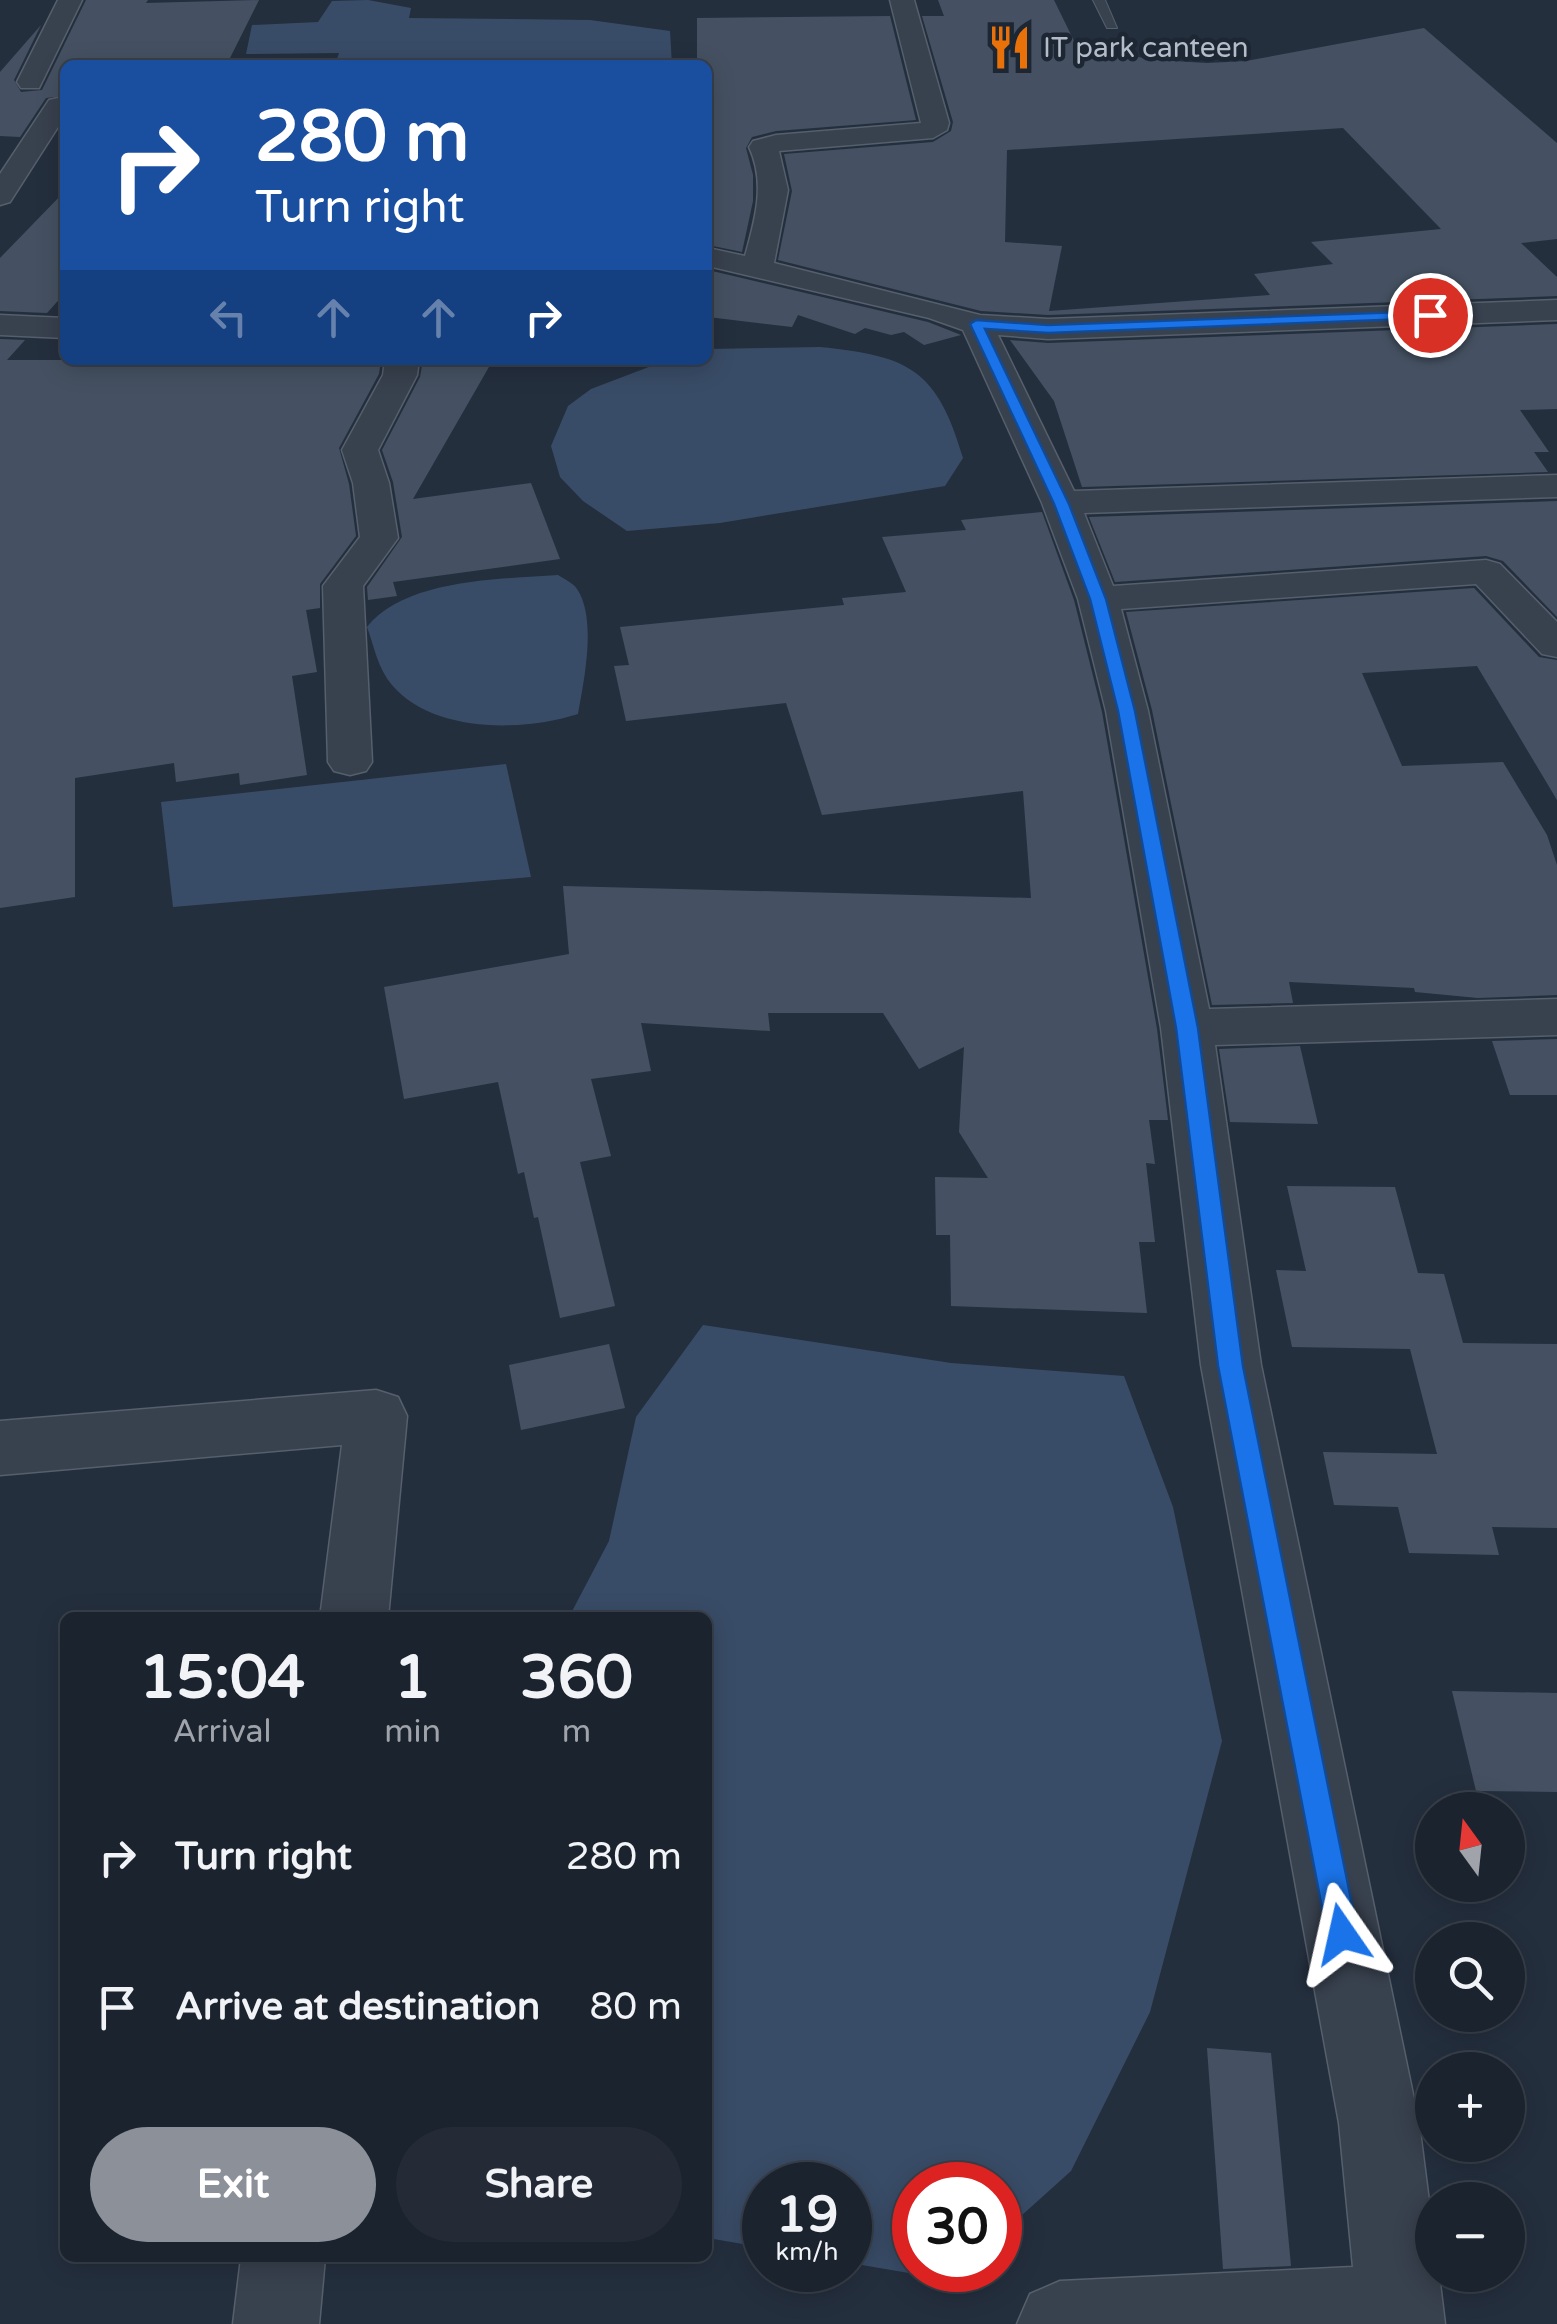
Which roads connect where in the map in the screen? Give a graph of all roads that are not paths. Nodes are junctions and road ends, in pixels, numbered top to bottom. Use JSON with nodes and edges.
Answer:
{"nodes":[{"id":1,"x":70,"y":0,"type":"edge"},
{"id":2,"x":902,"y":0,"type":"edge"},
{"id":3,"x":1099,"y":0,"type":"edge"},
{"id":4,"x":1112,"y":25,"type":"dead end"},
{"id":5,"x":0,"y":76,"type":"edge"},
{"id":6,"x":30,"y":82,"type":"junction"},
{"id":7,"x":60,"y":105,"type":"edge"},
{"id":8,"x":60,"y":110,"type":"edge"},
{"id":9,"x":0,"y":196,"type":"edge"},
{"id":10,"x":712,"y":258,"type":"edge"},
{"id":11,"x":758,"y":267,"type":"junction"},
{"id":12,"x":1557,"y":310,"type":"edge"},
{"id":13,"x":976,"y":324,"type":"junction"},
{"id":14,"x":0,"y":325,"type":"edge"},
{"id":15,"x":60,"y":328,"type":"edge"},
{"id":16,"x":401,"y":365,"type":"edge"},
{"id":17,"x":1557,"y":486,"type":"edge"},
{"id":18,"x":1061,"y":504,"type":"junction"},
{"id":19,"x":1098,"y":599,"type":"junction"},
{"id":20,"x":1557,"y":645,"type":"edge"},
{"id":21,"x":350,"y":762,"type":"dead end"},
{"id":22,"x":1557,"y":1017,"type":"edge"},
{"id":23,"x":1187,"y":1028,"type":"junction"},
{"id":24,"x":0,"y":1448,"type":"edge"},
{"id":25,"x":355,"y":1612,"type":"edge"},
{"id":26,"x":283,"y":2262,"type":"edge"},
{"id":27,"x":1401,"y":2316,"type":"edge"},
{"id":28,"x":276,"y":2324,"type":"edge"},
{"id":29,"x":1060,"y":2324,"type":"edge"}],
"edges":[{"from":1,"to":6,"type":"street"},
{"from":2,"to":11,"type":"street"},
{"from":3,"to":4,"type":"lane"},
{"from":5,"to":6,"type":"street"},
{"from":6,"to":7,"type":"street"},
{"from":8,"to":9,"type":"street"},
{"from":10,"to":11,"type":"street"},
{"from":11,"to":13,"type":"street"},
{"from":12,"to":13,"type":"street"},
{"from":13,"to":18,"type":"street"},
{"from":14,"to":15,"type":"street"},
{"from":16,"to":21,"type":"street"},
{"from":17,"to":18,"type":"street"},
{"from":18,"to":19,"type":"street"},
{"from":19,"to":20,"type":"street"},
{"from":19,"to":23,"type":"street"},
{"from":22,"to":23,"type":"street"},
{"from":23,"to":27,"type":"street"},
{"from":24,"to":25,"type":"street"},
{"from":26,"to":28,"type":"street"},
{"from":27,"to":29,"type":"street"}]}
